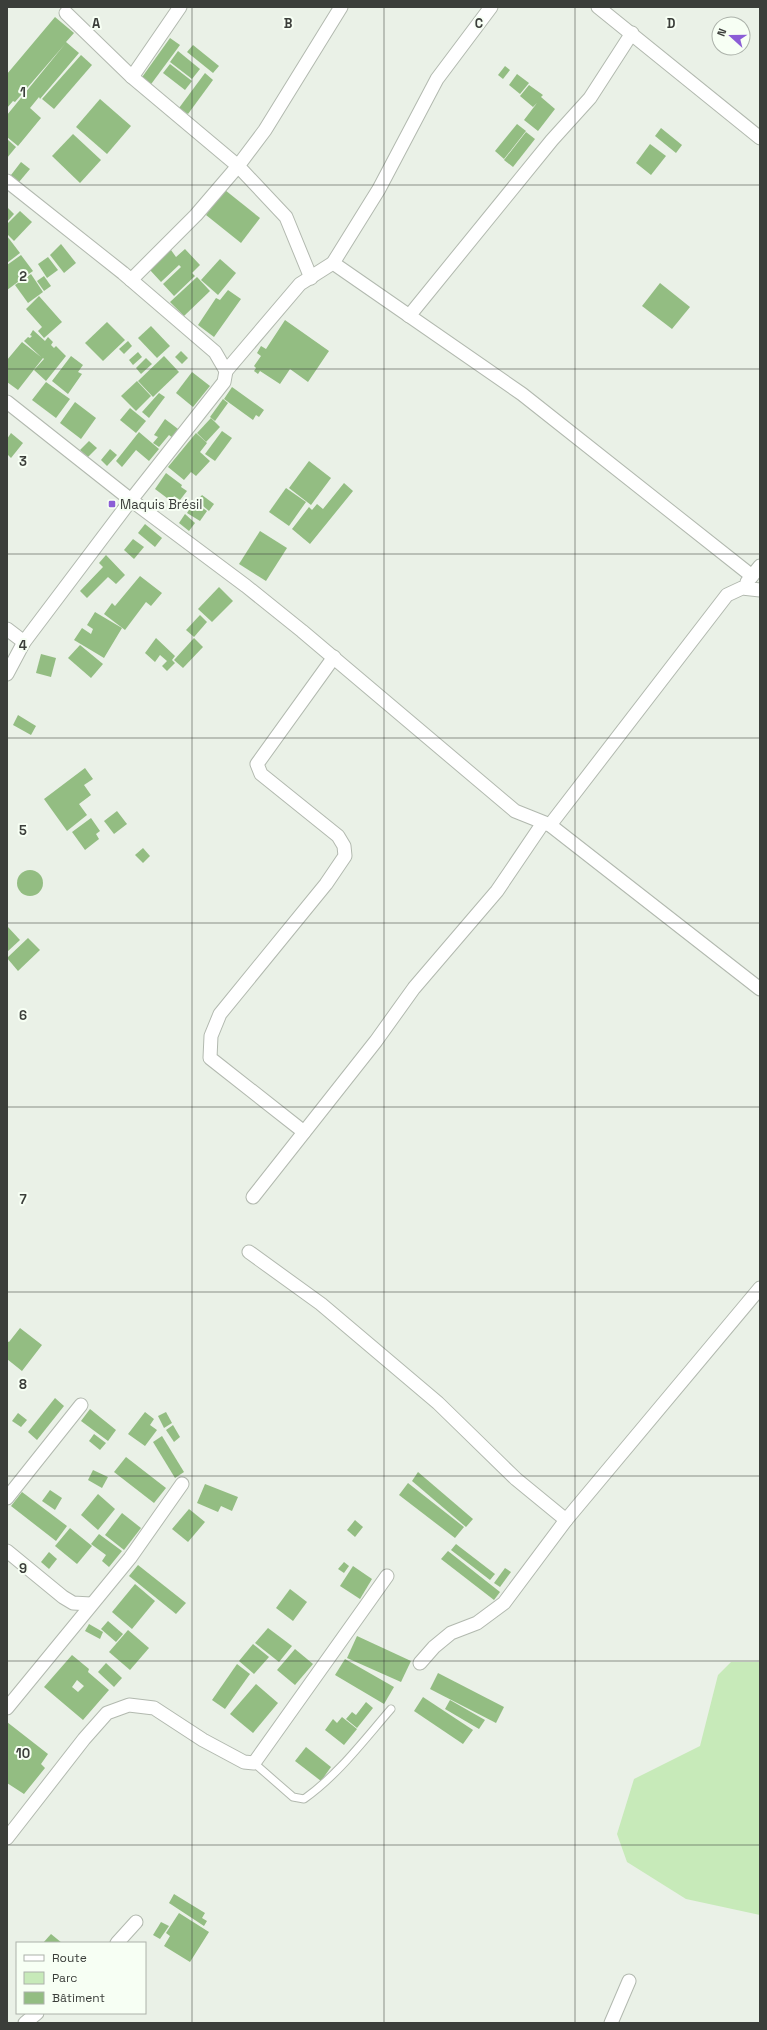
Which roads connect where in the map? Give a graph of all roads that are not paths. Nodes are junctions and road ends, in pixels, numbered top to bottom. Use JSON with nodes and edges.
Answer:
{"nodes":[{"id":1,"x":180,"y":7,"type":"edge"},
{"id":2,"x":341,"y":7,"type":"edge"},
{"id":3,"x":491,"y":7,"type":"edge"},
{"id":4,"x":598,"y":7,"type":"edge"},
{"id":5,"x":66,"y":13,"type":"dead end"},
{"id":6,"x":632,"y":33,"type":"junction"},
{"id":7,"x":132,"y":77,"type":"junction"},
{"id":8,"x":760,"y":138,"type":"edge"},
{"id":9,"x":238,"y":166,"type":"junction"},
{"id":10,"x":7,"y":181,"type":"edge"},
{"id":11,"x":333,"y":263,"type":"junction"},
{"id":12,"x":311,"y":278,"type":"junction"},
{"id":13,"x":131,"y":280,"type":"junction"},
{"id":14,"x":409,"y":316,"type":"junction"},
{"id":15,"x":226,"y":371,"type":"junction"},
{"id":16,"x":7,"y":402,"type":"edge"},
{"id":17,"x":131,"y":500,"type":"junction"},
{"id":18,"x":760,"y":566,"type":"edge"},
{"id":19,"x":752,"y":576,"type":"junction"},
{"id":20,"x":742,"y":588,"type":"junction"},
{"id":21,"x":760,"y":590,"type":"edge"},
{"id":22,"x":7,"y":629,"type":"edge"},
{"id":23,"x":24,"y":642,"type":"junction"},
{"id":24,"x":334,"y":657,"type":"junction"},
{"id":25,"x":7,"y":674,"type":"edge"},
{"id":26,"x":546,"y":824,"type":"junction"},
{"id":27,"x":760,"y":989,"type":"edge"},
{"id":28,"x":304,"y":1132,"type":"junction"},
{"id":29,"x":253,"y":1197,"type":"dead end"},
{"id":30,"x":249,"y":1252,"type":"dead end"},
{"id":31,"x":760,"y":1288,"type":"edge"},
{"id":32,"x":81,"y":1405,"type":"dead end"},
{"id":33,"x":182,"y":1484,"type":"dead end"},
{"id":34,"x":7,"y":1498,"type":"edge"},
{"id":35,"x":566,"y":1520,"type":"junction"},
{"id":36,"x":7,"y":1551,"type":"edge"},
{"id":37,"x":387,"y":1576,"type":"dead end"},
{"id":38,"x":92,"y":1604,"type":"junction"},
{"id":39,"x":420,"y":1663,"type":"dead end"},
{"id":40,"x":7,"y":1708,"type":"edge"},
{"id":41,"x":391,"y":1709,"type":"dead end"},
{"id":42,"x":254,"y":1763,"type":"junction"},
{"id":43,"x":7,"y":1838,"type":"edge"},
{"id":44,"x":136,"y":1922,"type":"dead end"},
{"id":45,"x":118,"y":1942,"type":"edge"},
{"id":46,"x":629,"y":1981,"type":"dead end"},
{"id":47,"x":36,"y":2014,"type":"edge"},
{"id":48,"x":25,"y":2023,"type":"edge"},
{"id":49,"x":611,"y":2023,"type":"edge"}],
"edges":[{"from":1,"to":7,"type":"street"},
{"from":2,"to":9,"type":"street"},
{"from":3,"to":11,"type":"street"},
{"from":4,"to":6,"type":"street"},
{"from":5,"to":7,"type":"street"},
{"from":6,"to":8,"type":"street"},
{"from":6,"to":14,"type":"street"},
{"from":7,"to":9,"type":"street"},
{"from":9,"to":12,"type":"street"},
{"from":9,"to":13,"type":"street"},
{"from":10,"to":13,"type":"street"},
{"from":11,"to":12,"type":"street"},
{"from":11,"to":14,"type":"street"},
{"from":12,"to":15,"type":"street"},
{"from":13,"to":15,"type":"street"},
{"from":14,"to":19,"type":"street"},
{"from":15,"to":17,"type":"street"},
{"from":16,"to":17,"type":"street"},
{"from":17,"to":23,"type":"street"},
{"from":17,"to":24,"type":"street"},
{"from":18,"to":19,"type":"street"},
{"from":19,"to":20,"type":"street"},
{"from":20,"to":21,"type":"street"},
{"from":20,"to":26,"type":"street"},
{"from":22,"to":23,"type":"street"},
{"from":23,"to":25,"type":"street"},
{"from":24,"to":26,"type":"street"},
{"from":24,"to":28,"type":"street"},
{"from":26,"to":27,"type":"street"},
{"from":26,"to":28,"type":"street"},
{"from":28,"to":29,"type":"street"},
{"from":30,"to":35,"type":"street"},
{"from":31,"to":35,"type":"street"},
{"from":32,"to":34,"type":"street"},
{"from":33,"to":38,"type":"street"},
{"from":35,"to":39,"type":"street"},
{"from":36,"to":38,"type":"street"},
{"from":37,"to":42,"type":"street"},
{"from":38,"to":40,"type":"street"},
{"from":41,"to":42,"type":"lane"},
{"from":42,"to":43,"type":"street"},
{"from":44,"to":45,"type":"street"},
{"from":46,"to":49,"type":"street"},
{"from":47,"to":48,"type":"street"}]}
